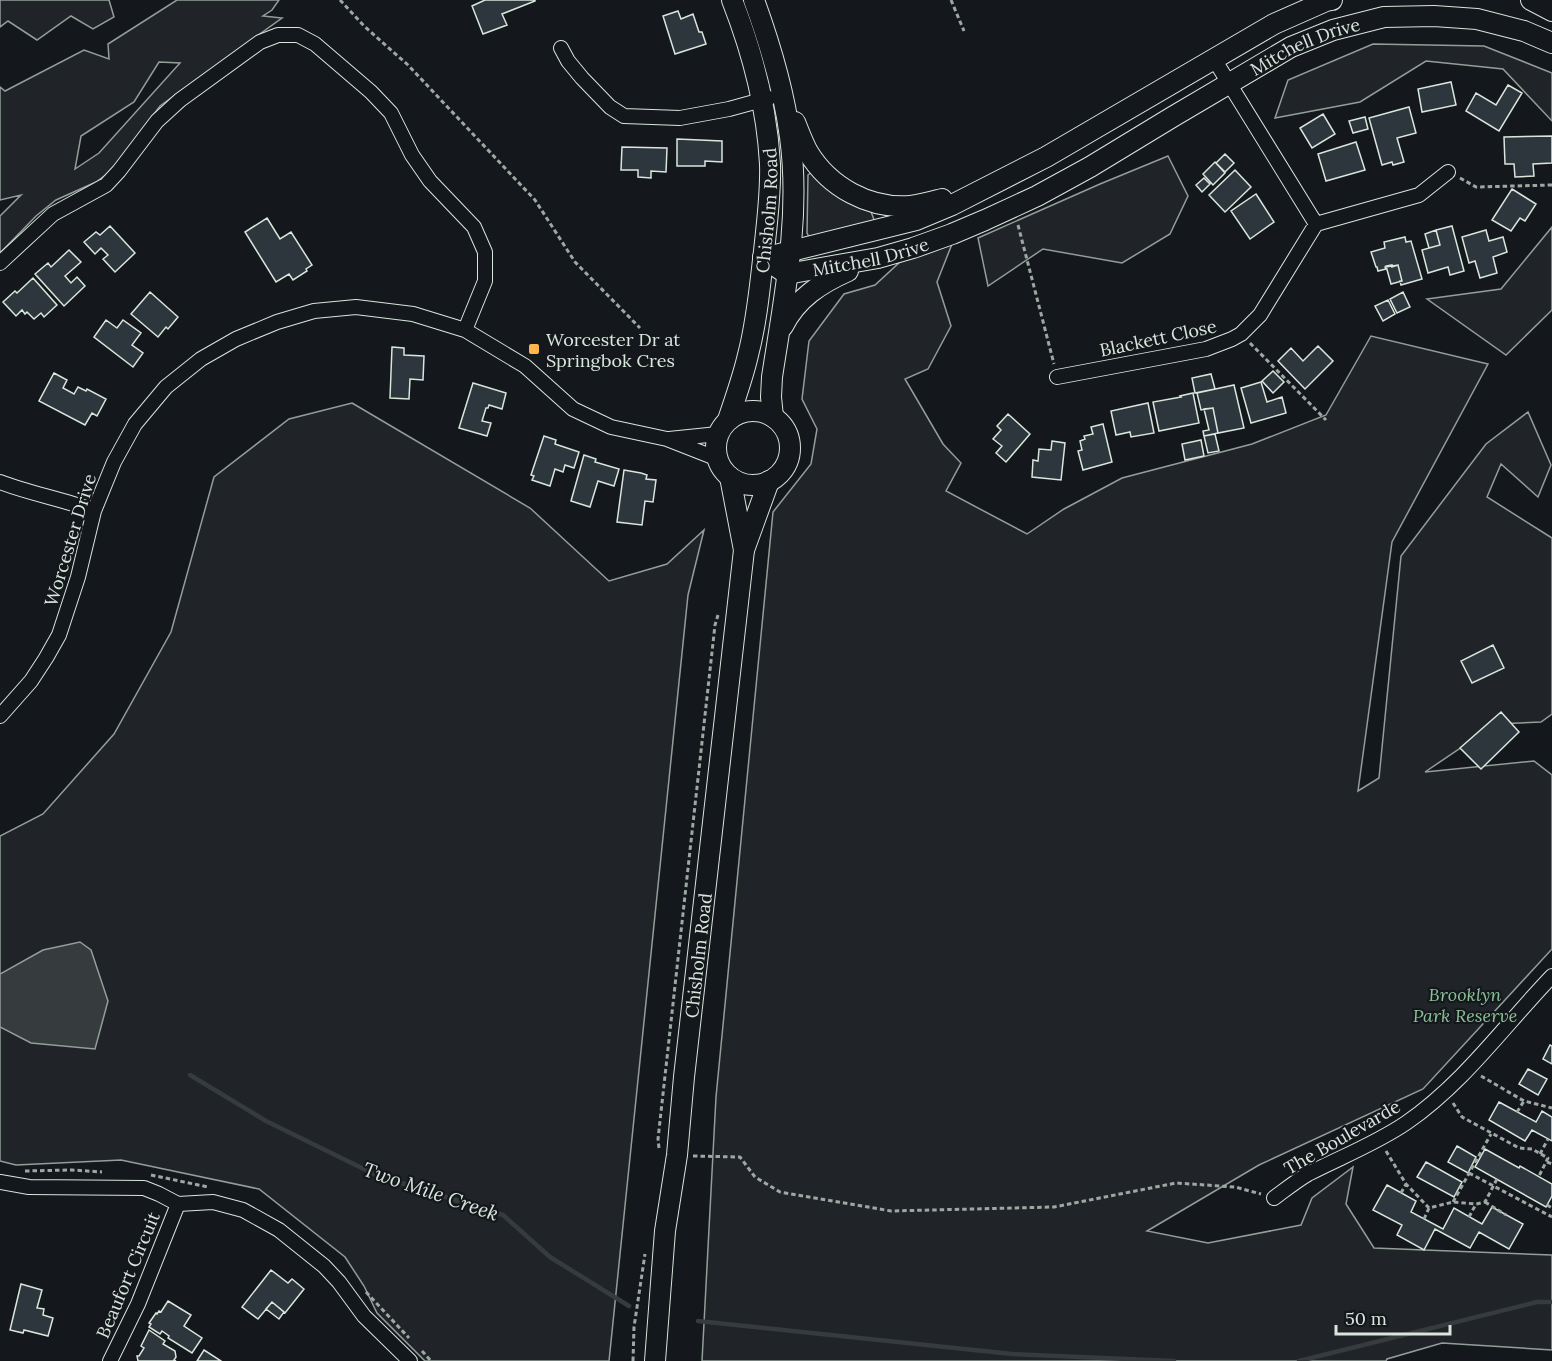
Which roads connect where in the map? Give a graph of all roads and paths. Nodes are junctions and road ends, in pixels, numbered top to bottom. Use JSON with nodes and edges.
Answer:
{"nodes":[{"id":1,"x":340,"y":0,"type":"edge"},
{"id":2,"x":732,"y":0,"type":"edge"},
{"id":3,"x":754,"y":0,"type":"edge"},
{"id":4,"x":951,"y":0,"type":"edge"},
{"id":5,"x":1332,"y":0,"type":"edge"},
{"id":6,"x":1531,"y":0,"type":"edge"},
{"id":7,"x":1552,"y":11,"type":"edge"},
{"id":8,"x":964,"y":31,"type":"dead end"},
{"id":9,"x":1552,"y":43,"type":"edge"},
{"id":10,"x":561,"y":48,"type":"dead end"},
{"id":11,"x":1214,"y":58,"type":"junction"},
{"id":12,"x":1229,"y":83,"type":"junction"},
{"id":13,"x":784,"y":95,"type":"junction"},
{"id":14,"x":761,"y":99,"type":"junction"},
{"id":15,"x":1448,"y":172,"type":"joint"},
{"id":16,"x":994,"y":185,"type":"junction"},
{"id":17,"x":1552,"y":185,"type":"edge"},
{"id":18,"x":1317,"y":224,"type":"junction"},
{"id":19,"x":1018,"y":225,"type":"dead end"},
{"id":20,"x":790,"y":250,"type":"junction"},
{"id":21,"x":763,"y":258,"type":"junction"},
{"id":22,"x":878,"y":258,"type":"junction"},
{"id":23,"x":0,"y":263,"type":"edge"},
{"id":24,"x":788,"y":274,"type":"junction"},
{"id":25,"x":640,"y":328,"type":"dead end"},
{"id":26,"x":465,"y":330,"type":"junction"},
{"id":27,"x":1241,"y":334,"type":"junction"},
{"id":28,"x":778,"y":337,"type":"junction"},
{"id":29,"x":1057,"y":377,"type":"joint"},
{"id":30,"x":772,"y":417,"type":"junction"},
{"id":31,"x":1326,"y":420,"type":"dead end"},
{"id":32,"x":723,"y":427,"type":"junction"},
{"id":33,"x":667,"y":439,"type":"junction"},
{"id":34,"x":718,"y":459,"type":"junction"},
{"id":35,"x":730,"y":477,"type":"junction"},
{"id":36,"x":769,"y":481,"type":"junction"},
{"id":37,"x":0,"y":482,"type":"edge"},
{"id":38,"x":94,"y":511,"type":"junction"},
{"id":39,"x":744,"y":550,"type":"junction"},
{"id":40,"x":718,"y":614,"type":"dead end"},
{"id":41,"x":0,"y":716,"type":"edge"},
{"id":42,"x":1552,"y":976,"type":"edge"},
{"id":43,"x":1469,"y":1069,"type":"junction"},
{"id":44,"x":1445,"y":1092,"type":"junction"},
{"id":45,"x":1524,"y":1101,"type":"junction"},
{"id":46,"x":1552,"y":1108,"type":"edge"},
{"id":47,"x":1517,"y":1112,"type":"dead end"},
{"id":48,"x":1491,"y":1134,"type":"junction"},
{"id":49,"x":1548,"y":1139,"type":"dead end"},
{"id":50,"x":1378,"y":1140,"type":"junction"},
{"id":51,"x":660,"y":1153,"type":"dead end"},
{"id":52,"x":1540,"y":1154,"type":"junction"},
{"id":53,"x":688,"y":1156,"type":"dead end"},
{"id":54,"x":1550,"y":1161,"type":"edge"},
{"id":55,"x":20,"y":1171,"type":"dead end"},
{"id":56,"x":108,"y":1172,"type":"dead end"},
{"id":57,"x":1470,"y":1173,"type":"junction"},
{"id":58,"x":144,"y":1174,"type":"dead end"},
{"id":59,"x":1539,"y":1176,"type":"dead end"},
{"id":60,"x":1497,"y":1179,"type":"dead end"},
{"id":61,"x":0,"y":1182,"type":"edge"},
{"id":62,"x":1406,"y":1184,"type":"junction"},
{"id":63,"x":1494,"y":1186,"type":"junction"},
{"id":64,"x":213,"y":1188,"type":"dead end"},
{"id":65,"x":1401,"y":1193,"type":"dead end"},
{"id":66,"x":1274,"y":1198,"type":"joint"},
{"id":67,"x":1485,"y":1202,"type":"junction"},
{"id":68,"x":1453,"y":1203,"type":"junction"},
{"id":69,"x":178,"y":1204,"type":"junction"},
{"id":70,"x":1476,"y":1204,"type":"junction"},
{"id":71,"x":1547,"y":1205,"type":"dead end"},
{"id":72,"x":1430,"y":1208,"type":"junction"},
{"id":73,"x":1552,"y":1208,"type":"edge"},
{"id":74,"x":1506,"y":1215,"type":"dead end"},
{"id":75,"x":1469,"y":1217,"type":"dead end"},
{"id":76,"x":1552,"y":1217,"type":"edge"},
{"id":77,"x":1424,"y":1219,"type":"dead end"},
{"id":78,"x":362,"y":1288,"type":"dead end"},
{"id":79,"x":110,"y":1361,"type":"edge"},
{"id":80,"x":410,"y":1361,"type":"edge"},
{"id":81,"x":431,"y":1361,"type":"edge"},
{"id":82,"x":655,"y":1361,"type":"edge"}],
"edges":[{"from":1,"to":25,"type":"path"},
{"from":2,"to":14,"type":"main road","name":"Chisholm Road"},
{"from":3,"to":13,"type":"main road","name":"Chisholm Road"},
{"from":4,"to":8,"type":"path"},
{"from":5,"to":11,"type":"main road","name":"Mitchell Drive"},
{"from":6,"to":7,"type":"main road"},
{"from":9,"to":12,"type":"main road","name":"Mitchell Drive"},
{"from":10,"to":14,"type":"street"},
{"from":11,"to":12,"type":"street"},
{"from":11,"to":16,"type":"main road","name":"Mitchell Drive"},
{"from":12,"to":18,"type":"street"},
{"from":12,"to":22,"type":"main road","name":"Mitchell Drive"},
{"from":13,"to":14,"type":"street"},
{"from":13,"to":16,"type":"main road"},
{"from":13,"to":20,"type":"main road","name":"Chisholm Road"},
{"from":14,"to":21,"type":"main road","name":"Chisholm Road"},
{"from":15,"to":17,"type":"path"},
{"from":15,"to":18,"type":"street"},
{"from":16,"to":20,"type":"main road","name":"Mitchell Drive"},
{"from":18,"to":27,"type":"street","name":"Blackett Close"},
{"from":19,"to":29,"type":"path"},
{"from":20,"to":21,"type":"main road","name":"Mitchell Drive"},
{"from":20,"to":24,"type":"main road","name":"Chisholm Road"},
{"from":21,"to":24,"type":"main road","name":"Mitchell Drive"},
{"from":21,"to":32,"type":"main road","name":"Chisholm Road"},
{"from":22,"to":24,"type":"main road","name":"Mitchell Drive"},
{"from":22,"to":28,"type":"main road"},
{"from":23,"to":26,"type":"street"},
{"from":24,"to":28,"type":"main road","name":"Chisholm Road"},
{"from":26,"to":33,"type":"street","name":"Worcester Drive"},
{"from":26,"to":38,"type":"street","name":"Worcester Drive"},
{"from":27,"to":29,"type":"street","name":"Blackett Close"},
{"from":27,"to":31,"type":"path"},
{"from":28,"to":30,"type":"main road","name":"Chisholm Road"},
{"from":30,"to":32,"type":"main road"},
{"from":30,"to":36,"type":"main road"},
{"from":32,"to":33,"type":"street","name":"Worcester Drive"},
{"from":32,"to":34,"type":"main road"},
{"from":33,"to":34,"type":"street","name":"Worcester Drive"},
{"from":34,"to":35,"type":"main road"},
{"from":35,"to":36,"type":"main road"},
{"from":35,"to":39,"type":"main road","name":"Chisholm Road"},
{"from":36,"to":39,"type":"main road","name":"Chisholm Road"},
{"from":37,"to":38,"type":"street"},
{"from":38,"to":41,"type":"street","name":"Worcester Drive"},
{"from":39,"to":82,"type":"main road","name":"Chisholm Road"},
{"from":40,"to":51,"type":"path"},
{"from":42,"to":43,"type":"street","name":"The Boulevarde"},
{"from":43,"to":44,"type":"street","name":"The Boulevarde"},
{"from":43,"to":45,"type":"path"},
{"from":44,"to":48,"type":"path"},
{"from":44,"to":50,"type":"street","name":"The Boulevarde"},
{"from":45,"to":46,"type":"path"},
{"from":45,"to":47,"type":"path"},
{"from":48,"to":52,"type":"path"},
{"from":48,"to":57,"type":"path"},
{"from":49,"to":52,"type":"path"},
{"from":50,"to":62,"type":"path"},
{"from":50,"to":66,"type":"street","name":"The Boulevarde"},
{"from":52,"to":54,"type":"path"},
{"from":53,"to":66,"type":"path"},
{"from":54,"to":59,"type":"path"},
{"from":55,"to":56,"type":"path"},
{"from":57,"to":63,"type":"path"},
{"from":57,"to":68,"type":"path"},
{"from":58,"to":64,"type":"path"},
{"from":60,"to":63,"type":"path"},
{"from":61,"to":69,"type":"street","name":"Beaufort Circuit"},
{"from":62,"to":65,"type":"path"},
{"from":62,"to":72,"type":"path"},
{"from":63,"to":67,"type":"path"},
{"from":63,"to":76,"type":"path"},
{"from":67,"to":70,"type":"path"},
{"from":67,"to":74,"type":"path"},
{"from":68,"to":70,"type":"path"},
{"from":68,"to":72,"type":"path"},
{"from":69,"to":79,"type":"street","name":"Beaufort Circuit"},
{"from":69,"to":80,"type":"street","name":"Beaufort Circuit"},
{"from":70,"to":75,"type":"path"},
{"from":71,"to":73,"type":"path"},
{"from":72,"to":77,"type":"path"},
{"from":78,"to":81,"type":"path"}]}
